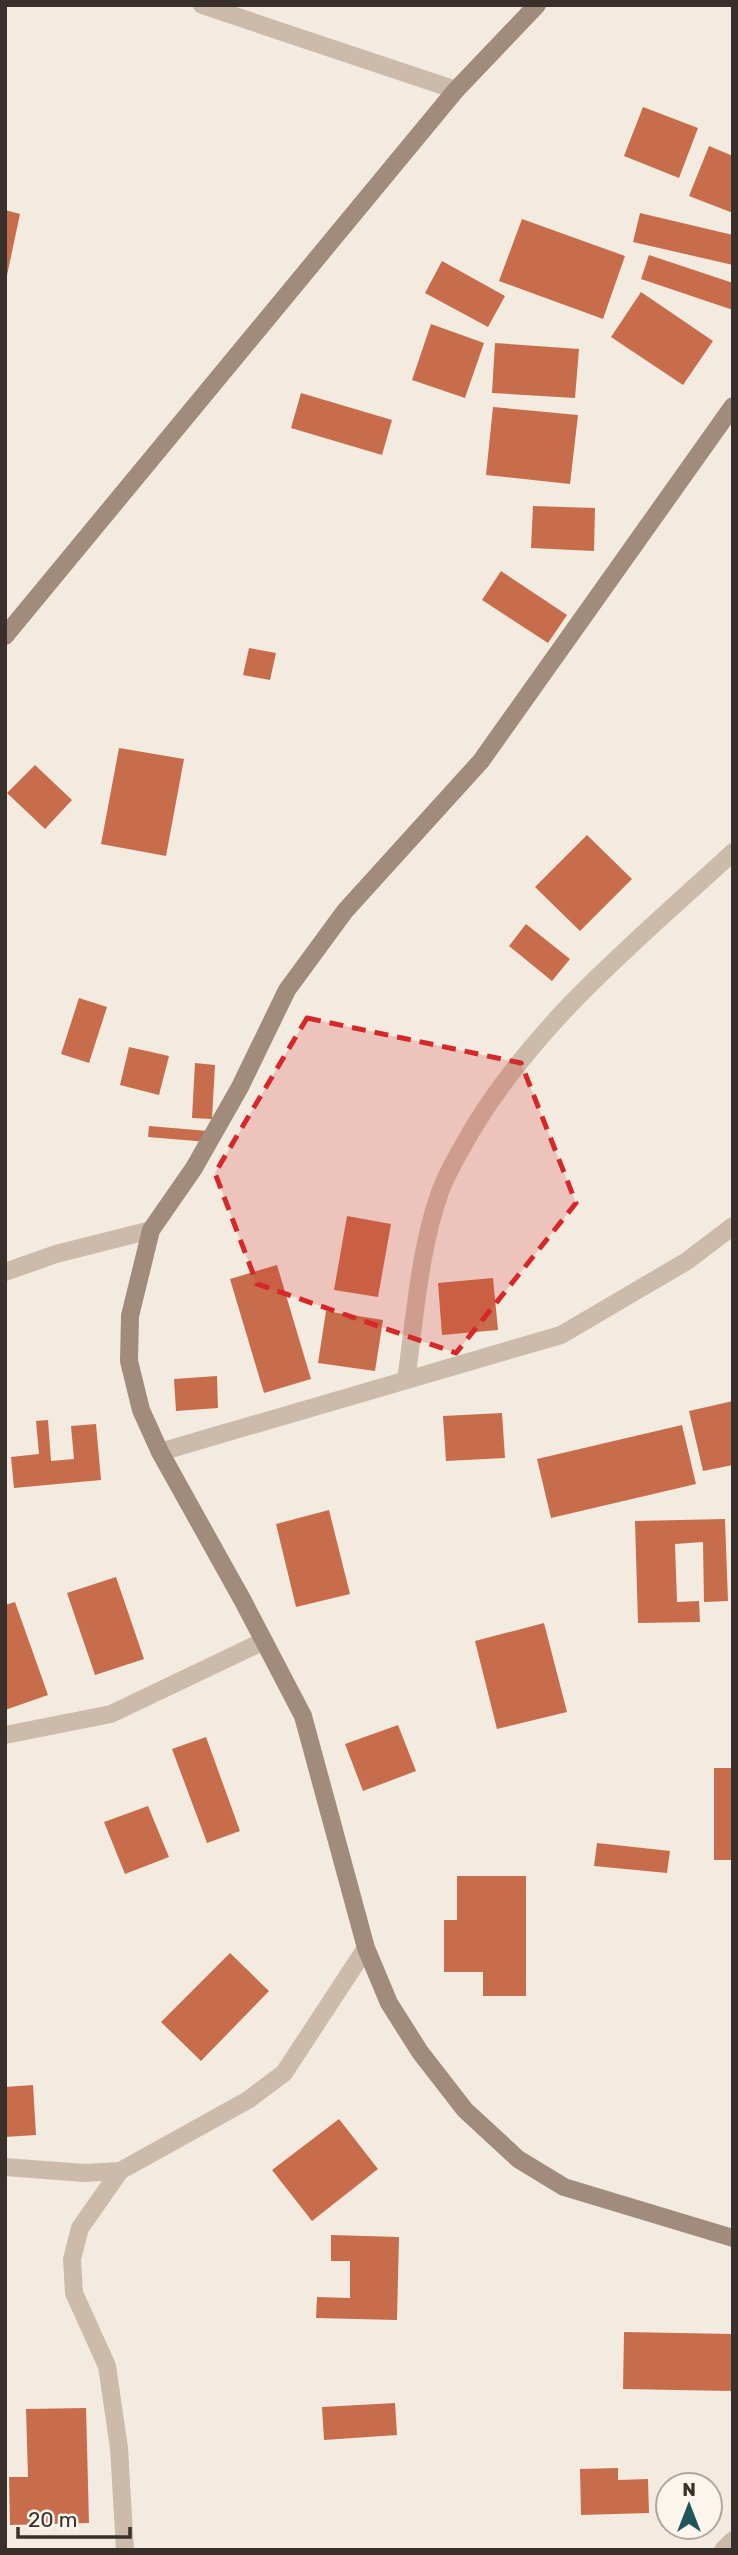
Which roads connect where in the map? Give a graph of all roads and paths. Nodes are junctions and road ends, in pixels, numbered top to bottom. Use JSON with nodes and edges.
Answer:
{"nodes":[{"id":1,"x":202,"y":5,"type":"edge"},
{"id":2,"x":537,"y":5,"type":"edge"},
{"id":3,"x":456,"y":90,"type":"junction"},
{"id":4,"x":733,"y":406,"type":"edge"},
{"id":5,"x":5,"y":636,"type":"edge"},
{"id":6,"x":733,"y":852,"type":"edge"},
{"id":7,"x":733,"y":1226,"type":"edge"},
{"id":8,"x":151,"y":1230,"type":"junction"},
{"id":9,"x":5,"y":1272,"type":"edge"},
{"id":10,"x":406,"y":1380,"type":"junction"},
{"id":11,"x":160,"y":1452,"type":"junction"},
{"id":12,"x":264,"y":1641,"type":"junction"},
{"id":13,"x":5,"y":1735,"type":"edge"},
{"id":14,"x":366,"y":1948,"type":"junction"},
{"id":15,"x":5,"y":2167,"type":"edge"},
{"id":16,"x":120,"y":2171,"type":"junction"},
{"id":17,"x":733,"y":2238,"type":"edge"},
{"id":18,"x":733,"y":2540,"type":"edge"},
{"id":19,"x":125,"y":2550,"type":"edge"},
{"id":20,"x":723,"y":2550,"type":"edge"}],
"edges":[{"from":1,"to":3,"type":"street"},
{"from":2,"to":3,"type":"street"},
{"from":3,"to":5,"type":"street"},
{"from":4,"to":8,"type":"street"},
{"from":6,"to":10,"type":"street"},
{"from":7,"to":10,"type":"street"},
{"from":8,"to":9,"type":"street"},
{"from":8,"to":11,"type":"street"},
{"from":10,"to":11,"type":"street"},
{"from":11,"to":12,"type":"street"},
{"from":12,"to":13,"type":"street"},
{"from":12,"to":14,"type":"street"},
{"from":14,"to":16,"type":"street"},
{"from":14,"to":17,"type":"street"},
{"from":15,"to":16,"type":"street"},
{"from":16,"to":19,"type":"street"},
{"from":18,"to":20,"type":"street"}]}
